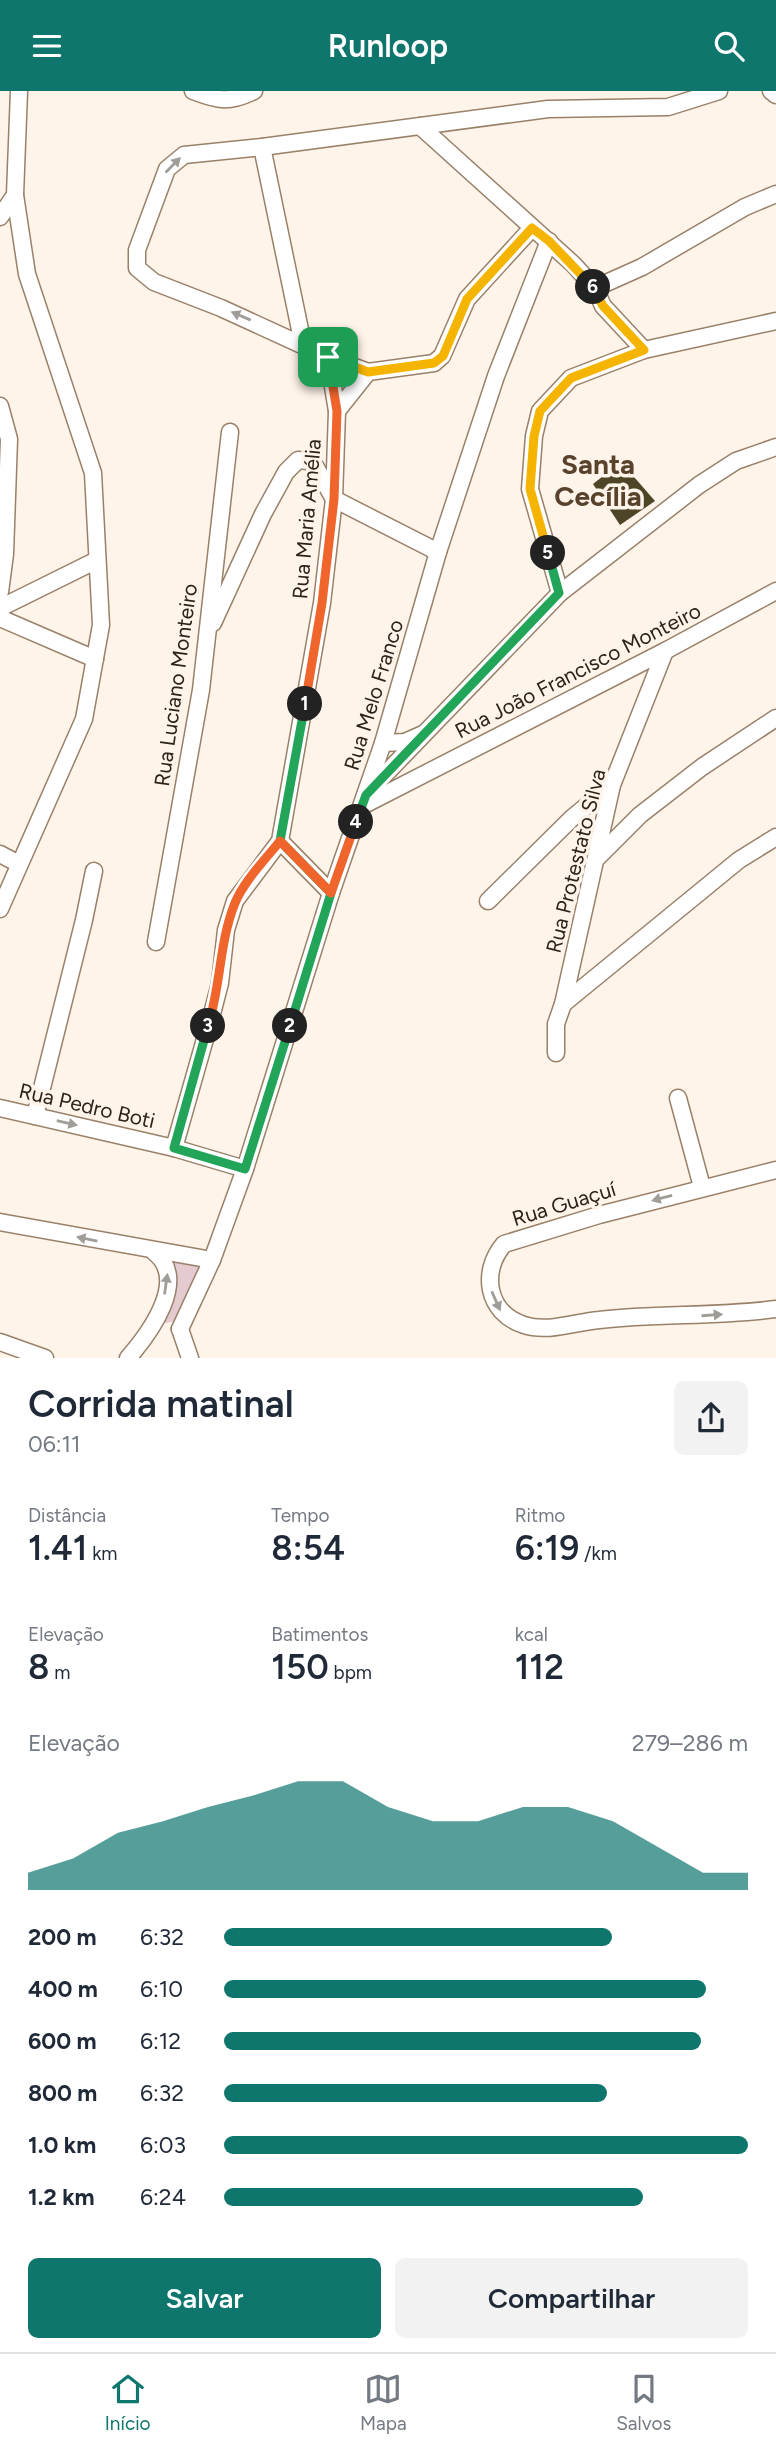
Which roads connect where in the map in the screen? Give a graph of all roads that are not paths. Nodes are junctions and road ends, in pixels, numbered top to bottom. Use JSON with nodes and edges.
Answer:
{"nodes":[{"id":1,"x":19,"y":91,"type":"edge"},
{"id":2,"x":193,"y":91,"type":"edge"},
{"id":3,"x":254,"y":91,"type":"edge"},
{"id":4,"x":719,"y":91,"type":"edge"},
{"id":5,"x":771,"y":91,"type":"edge"},
{"id":6,"x":776,"y":95,"type":"edge"},
{"id":7,"x":420,"y":126,"type":"junction"},
{"id":8,"x":262,"y":147,"type":"junction"},
{"id":9,"x":776,"y":194,"type":"edge"},
{"id":10,"x":15,"y":195,"type":"junction"},
{"id":11,"x":0,"y":217,"type":"edge"},
{"id":12,"x":532,"y":228,"type":"junction"},
{"id":13,"x":549,"y":241,"type":"junction"},
{"id":14,"x":595,"y":288,"type":"junction"},
{"id":15,"x":776,"y":321,"type":"edge"},
{"id":16,"x":303,"y":344,"type":"junction"},
{"id":17,"x":644,"y":350,"type":"junction"},
{"id":18,"x":328,"y":357,"type":"junction"},
{"id":19,"x":368,"y":372,"type":"junction"},
{"id":20,"x":0,"y":406,"type":"edge"},
{"id":21,"x":337,"y":411,"type":"junction"},
{"id":22,"x":230,"y":432,"type":"dead end"},
{"id":23,"x":776,"y":446,"type":"edge"},
{"id":24,"x":334,"y":499,"type":"junction"},
{"id":25,"x":438,"y":552,"type":"junction"},
{"id":26,"x":97,"y":560,"type":"junction"},
{"id":27,"x":776,"y":591,"type":"edge"},
{"id":28,"x":0,"y":592,"type":"edge"},
{"id":29,"x":559,"y":593,"type":"junction"},
{"id":30,"x":0,"y":608,"type":"edge"},
{"id":31,"x":0,"y":618,"type":"edge"},
{"id":32,"x":207,"y":635,"type":"junction"},
{"id":33,"x":665,"y":651,"type":"junction"},
{"id":34,"x":95,"y":659,"type":"junction"},
{"id":35,"x":776,"y":718,"type":"edge"},
{"id":36,"x":428,"y":731,"type":"junction"},
{"id":37,"x":383,"y":743,"type":"junction"},
{"id":38,"x":612,"y":785,"type":"junction"},
{"id":39,"x":364,"y":801,"type":"junction"},
{"id":40,"x":776,"y":837,"type":"edge"},
{"id":41,"x":280,"y":841,"type":"junction"},
{"id":42,"x":0,"y":854,"type":"edge"},
{"id":43,"x":596,"y":859,"type":"junction"},
{"id":44,"x":19,"y":864,"type":"junction"},
{"id":45,"x":93,"y":871,"type":"dead end"},
{"id":46,"x":331,"y":893,"type":"junction"},
{"id":47,"x":488,"y":901,"type":"dead end"},
{"id":48,"x":0,"y":909,"type":"edge"},
{"id":49,"x":156,"y":942,"type":"dead end"},
{"id":50,"x":563,"y":1004,"type":"junction"},
{"id":51,"x":556,"y":1053,"type":"dead end"},
{"id":52,"x":678,"y":1098,"type":"dead end"},
{"id":53,"x":0,"y":1108,"type":"edge"},
{"id":54,"x":35,"y":1115,"type":"junction"},
{"id":55,"x":174,"y":1148,"type":"junction"},
{"id":56,"x":245,"y":1169,"type":"junction"},
{"id":57,"x":776,"y":1170,"type":"edge"},
{"id":58,"x":702,"y":1187,"type":"junction"},
{"id":59,"x":0,"y":1222,"type":"edge"},
{"id":60,"x":154,"y":1252,"type":"junction"},
{"id":61,"x":212,"y":1260,"type":"junction"},
{"id":62,"x":776,"y":1309,"type":"edge"},
{"id":63,"x":180,"y":1329,"type":"junction"},
{"id":64,"x":148,"y":1335,"type":"junction"},
{"id":65,"x":0,"y":1342,"type":"edge"},
{"id":66,"x":45,"y":1358,"type":"edge"},
{"id":67,"x":128,"y":1358,"type":"edge"},
{"id":68,"x":190,"y":1358,"type":"edge"}],
"edges":[{"from":1,"to":10,"type":"street"},
{"from":2,"to":3,"type":"street"},
{"from":4,"to":7,"type":"street"},
{"from":5,"to":6,"type":"street"},
{"from":7,"to":8,"type":"street"},
{"from":7,"to":12,"type":"street"},
{"from":8,"to":16,"type":"street"},
{"from":16,"to":8,"type":"street","one_way":true},
{"from":9,"to":14,"type":"street"},
{"from":10,"to":11,"type":"street"},
{"from":10,"to":26,"type":"street"},
{"from":12,"to":13,"type":"street"},
{"from":12,"to":19,"type":"street"},
{"from":13,"to":14,"type":"street"},
{"from":13,"to":25,"type":"street","name":"Rua Melo Franco"},
{"from":14,"to":17,"type":"street"},
{"from":15,"to":17,"type":"street"},
{"from":16,"to":18,"type":"street"},
{"from":17,"to":29,"type":"street"},
{"from":18,"to":19,"type":"street"},
{"from":18,"to":21,"type":"street"},
{"from":19,"to":21,"type":"street","name":"Rua Maria Amélia"},
{"from":20,"to":28,"type":"street"},
{"from":21,"to":24,"type":"street","name":"Rua Maria Amélia"},
{"from":22,"to":32,"type":"street","name":"Rua Luciano Monteiro"},
{"from":23,"to":29,"type":"street"},
{"from":24,"to":25,"type":"street"},
{"from":24,"to":32,"type":"street"},
{"from":24,"to":41,"type":"street","name":"Rua Maria Amélia"},
{"from":25,"to":37,"type":"street","name":"Rua Melo Franco"},
{"from":26,"to":30,"type":"street"},
{"from":26,"to":34,"type":"street"},
{"from":27,"to":33,"type":"street","name":"Rua João Francisco Monteiro"},
{"from":29,"to":36,"type":"street"},
{"from":31,"to":34,"type":"street"},
{"from":32,"to":49,"type":"street","name":"Rua Luciano Monteiro"},
{"from":33,"to":38,"type":"street","name":"Rua Protestato Silva"},
{"from":33,"to":39,"type":"street","name":"Rua João Francisco Monteiro"},
{"from":34,"to":44,"type":"street"},
{"from":35,"to":43,"type":"street"},
{"from":36,"to":37,"type":"street"},
{"from":36,"to":39,"type":"street"},
{"from":37,"to":39,"type":"street","name":"Rua Melo Franco"},
{"from":38,"to":43,"type":"street","name":"Rua Protestato Silva"},
{"from":38,"to":47,"type":"street"},
{"from":39,"to":46,"type":"street","name":"Rua Melo Franco"},
{"from":40,"to":50,"type":"street"},
{"from":41,"to":46,"type":"street"},
{"from":41,"to":55,"type":"street"},
{"from":42,"to":44,"type":"street"},
{"from":43,"to":50,"type":"street","name":"Rua Protestato Silva"},
{"from":44,"to":48,"type":"street"},
{"from":45,"to":54,"type":"street"},
{"from":46,"to":56,"type":"street","name":"Rua Melo Franco"},
{"from":50,"to":51,"type":"street","name":"Rua Protestato Silva"},
{"from":52,"to":58,"type":"street"},
{"from":53,"to":54,"type":"street","name":"Rua Pedro Boti"},
{"from":54,"to":55,"type":"street","name":"Rua Pedro Boti","one_way":true},
{"from":55,"to":56,"type":"street","name":"Rua Pedro Boti"},
{"from":56,"to":61,"type":"street","name":"Rua Melo Franco"},
{"from":57,"to":58,"type":"street","name":"Rua Guaçuí"},
{"from":58,"to":62,"type":"street","name":"Rua Guaçuí","one_way":true},
{"from":60,"to":59,"type":"street","one_way":true},
{"from":60,"to":61,"type":"street"},
{"from":64,"to":60,"type":"street","one_way":true},
{"from":61,"to":63,"type":"street","name":"Rua Melo Franco"},
{"from":63,"to":64,"type":"street"},
{"from":63,"to":68,"type":"street"},
{"from":64,"to":67,"type":"street"},
{"from":65,"to":66,"type":"street"}]}
